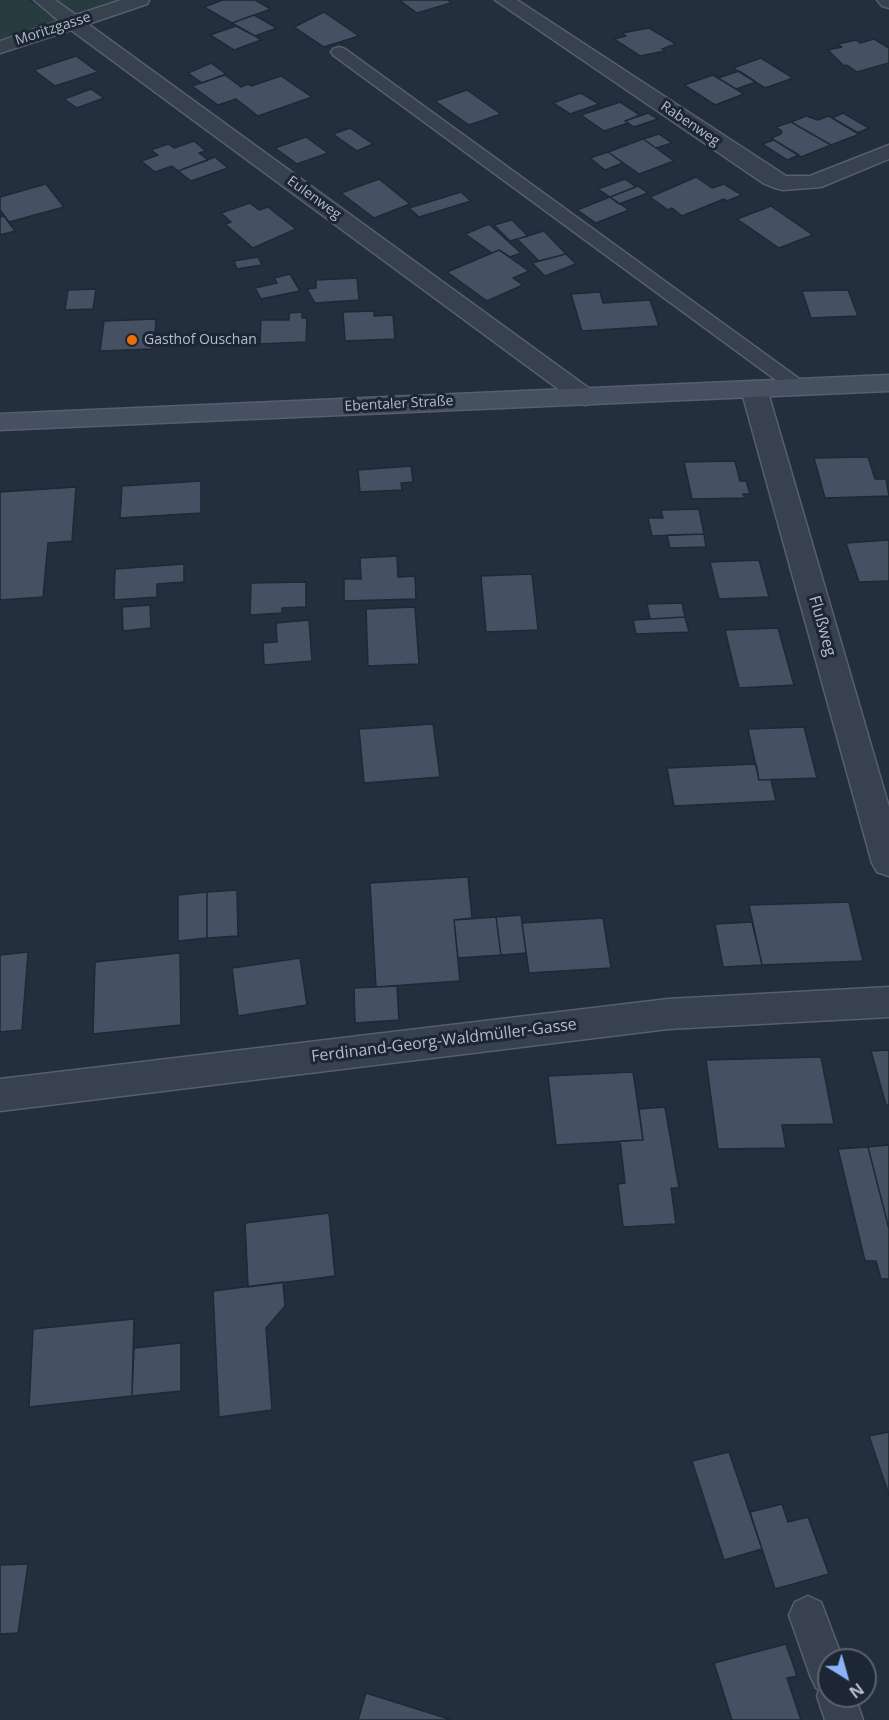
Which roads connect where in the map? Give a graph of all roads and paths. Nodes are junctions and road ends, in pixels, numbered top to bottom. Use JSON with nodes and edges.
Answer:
{"nodes":[{"id":1,"x":44,"y":0,"type":"edge"},
{"id":2,"x":140,"y":0,"type":"edge"},
{"id":3,"x":504,"y":0,"type":"edge"},
{"id":4,"x":75,"y":22,"type":"junction"},
{"id":5,"x":0,"y":47,"type":"edge"},
{"id":6,"x":339,"y":52,"type":"dead end"},
{"id":7,"x":889,"y":151,"type":"edge"},
{"id":8,"x":889,"y":383,"type":"edge"},
{"id":9,"x":798,"y":387,"type":"junction"},
{"id":10,"x":754,"y":389,"type":"junction"},
{"id":11,"x":585,"y":397,"type":"junction"},
{"id":12,"x":0,"y":422,"type":"edge"},
{"id":13,"x":889,"y":863,"type":"edge"},
{"id":14,"x":889,"y":1002,"type":"edge"},
{"id":15,"x":0,"y":1095,"type":"edge"},
{"id":16,"x":808,"y":1615,"type":"dead end"},
{"id":17,"x":820,"y":1648,"type":"edge"}],
"edges":[{"from":1,"to":4,"type":"street","name":"Eulenweg"},
{"from":2,"to":4,"type":"street","name":"Moritzgasse"},
{"from":3,"to":7,"type":"street","name":"Rabenweg"},
{"from":4,"to":5,"type":"street","name":"Moritzgasse"},
{"from":4,"to":11,"type":"street","name":"Eulenweg"},
{"from":6,"to":9,"type":"lane"},
{"from":8,"to":9,"type":"main road","name":"Ebentaler Straße"},
{"from":9,"to":10,"type":"main road","name":"Ebentaler Straße"},
{"from":10,"to":11,"type":"main road","name":"Ebentaler Straße"},
{"from":10,"to":13,"type":"street","name":"Flußweg"},
{"from":11,"to":12,"type":"main road","name":"Ebentaler Straße"},
{"from":14,"to":15,"type":"street","name":"Ferdinand-Georg-Waldmüller-Gasse"},
{"from":16,"to":17,"type":"lane"}]}
